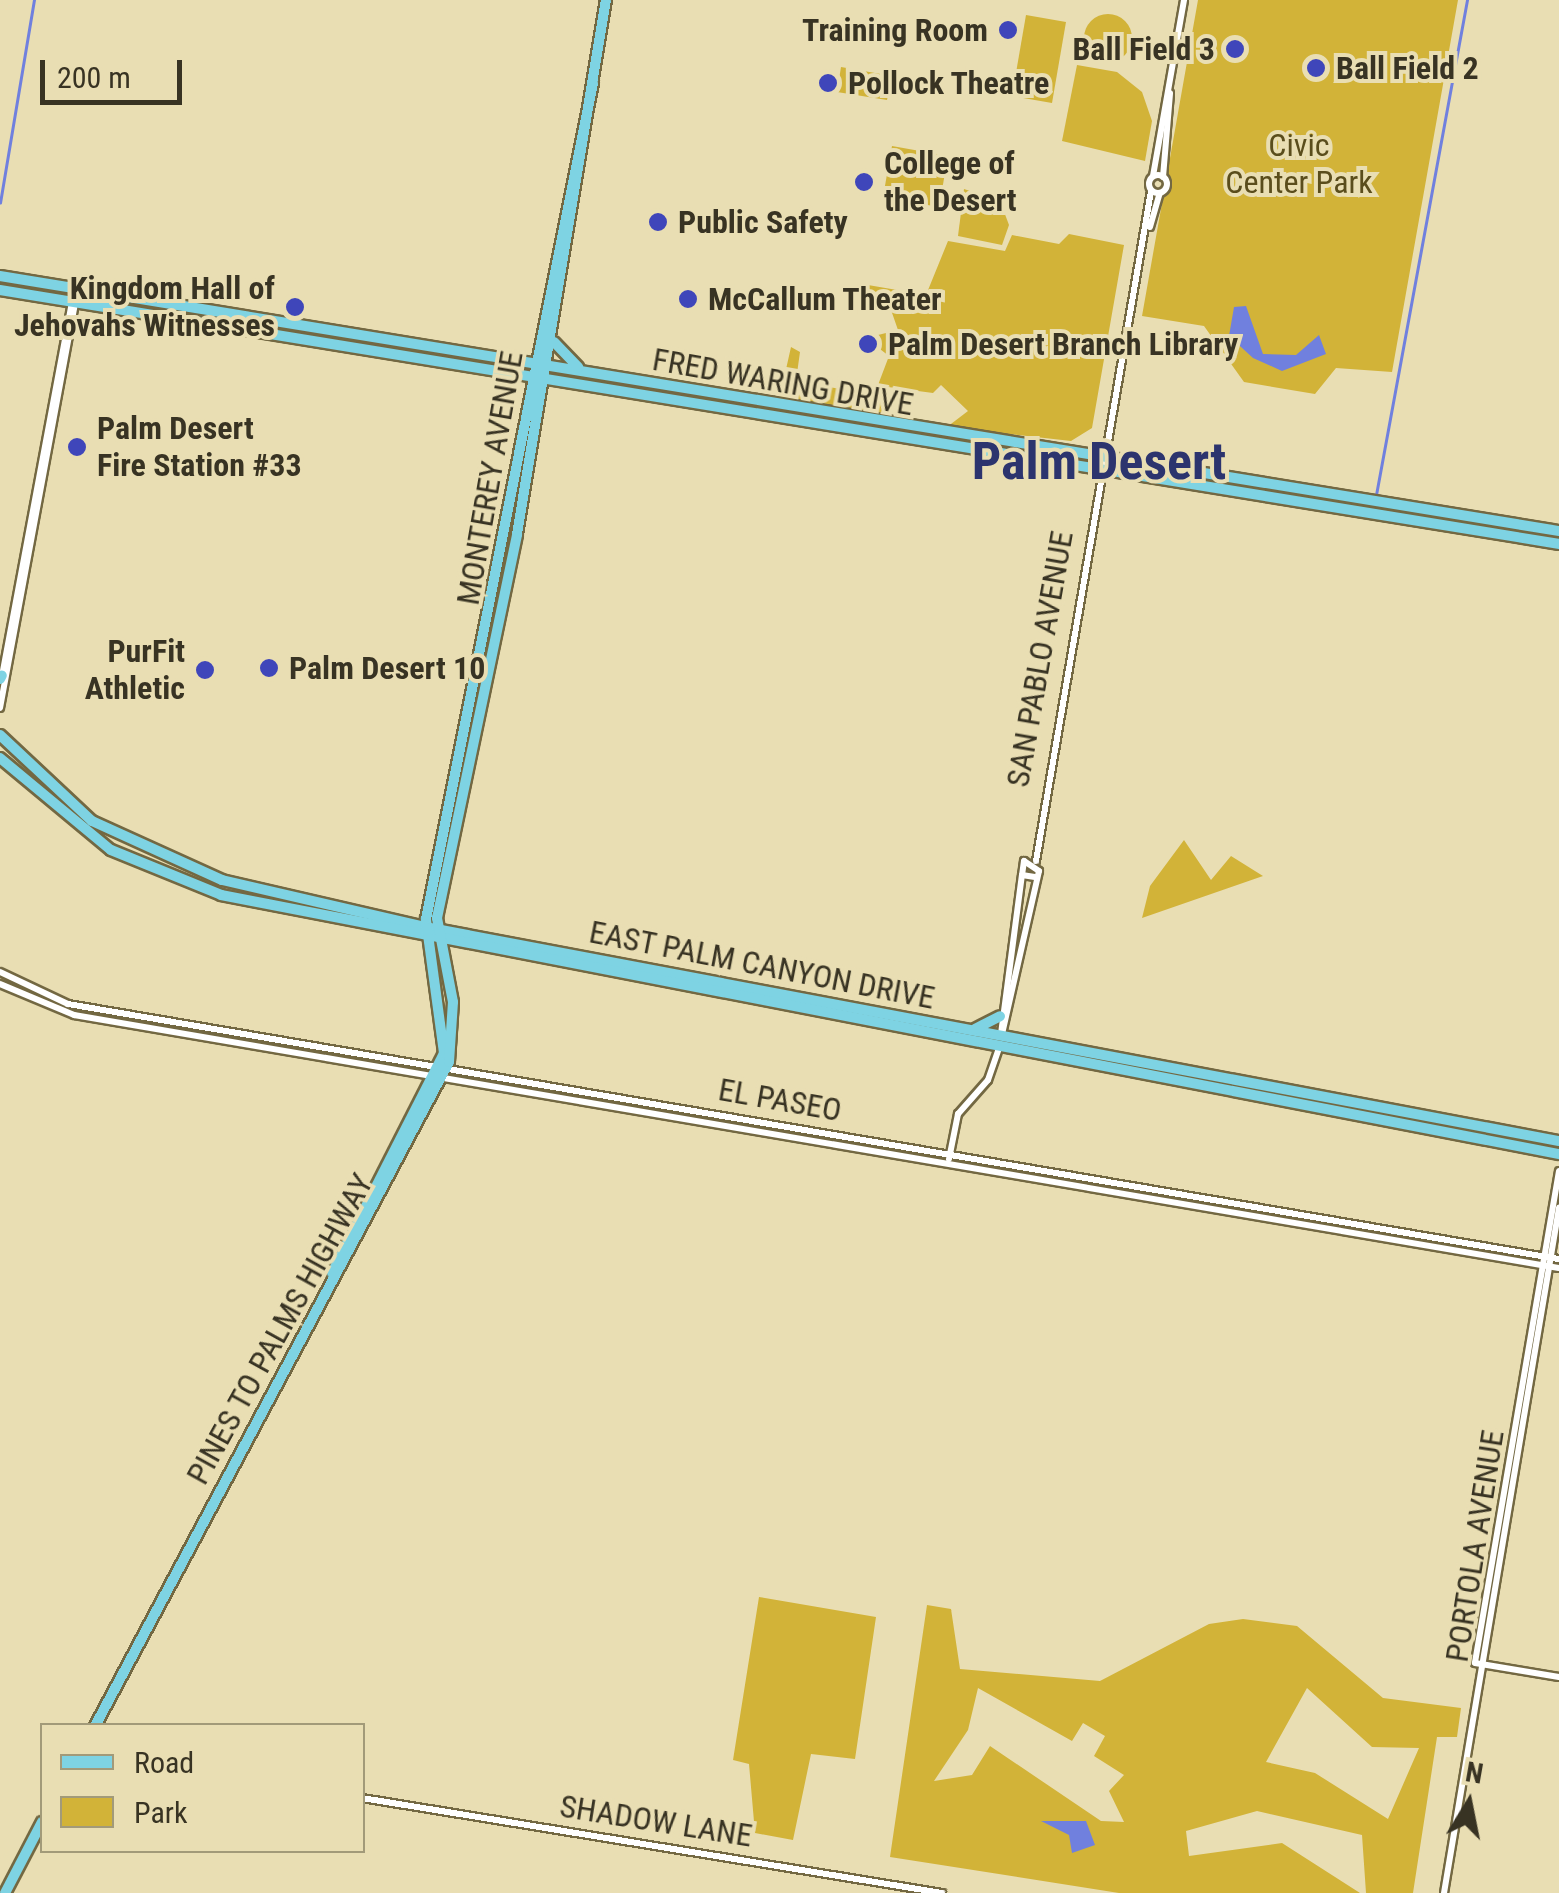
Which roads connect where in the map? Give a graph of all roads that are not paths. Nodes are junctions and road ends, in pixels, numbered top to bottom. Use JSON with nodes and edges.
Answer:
{"nodes":[{"id":1,"x":606,"y":0,"type":"edge"},
{"id":2,"x":1184,"y":0,"type":"edge"},
{"id":3,"x":593,"y":83,"type":"junction"},
{"id":4,"x":1169,"y":87,"type":"junction"},
{"id":5,"x":1153,"y":176,"type":"junction"},
{"id":6,"x":1163,"y":176,"type":"junction"},
{"id":7,"x":1156,"y":192,"type":"junction"},
{"id":8,"x":0,"y":276,"type":"edge"},
{"id":9,"x":0,"y":290,"type":"edge"},
{"id":10,"x":77,"y":290,"type":"junction"},
{"id":11,"x":74,"y":304,"type":"junction"},
{"id":12,"x":221,"y":314,"type":"junction"},
{"id":13,"x":162,"y":318,"type":"junction"},
{"id":14,"x":552,"y":337,"type":"junction"},
{"id":15,"x":458,"y":358,"type":"junction"},
{"id":16,"x":540,"y":371,"type":"junction"},
{"id":17,"x":607,"y":376,"type":"junction"},
{"id":18,"x":1101,"y":462,"type":"junction"},
{"id":19,"x":1559,"y":532,"type":"edge"},
{"id":20,"x":1559,"y":544,"type":"edge"},
{"id":21,"x":496,"y":588,"type":"junction"},
{"id":22,"x":502,"y":616,"type":"junction"},
{"id":23,"x":480,"y":658,"type":"junction"},
{"id":24,"x":1,"y":678,"type":"edge"},
{"id":25,"x":0,"y":708,"type":"edge"},
{"id":26,"x":470,"y":728,"type":"junction"},
{"id":27,"x":0,"y":735,"type":"edge"},
{"id":28,"x":0,"y":758,"type":"edge"},
{"id":29,"x":1032,"y":860,"type":"junction"},
{"id":30,"x":1022,"y":875,"type":"junction"},
{"id":31,"x":1035,"y":877,"type":"junction"},
{"id":32,"x":431,"y":928,"type":"junction"},
{"id":33,"x":431,"y":942,"type":"junction"},
{"id":34,"x":0,"y":972,"type":"edge"},
{"id":35,"x":667,"y":973,"type":"junction"},
{"id":36,"x":622,"y":977,"type":"junction"},
{"id":37,"x":0,"y":984,"type":"edge"},
{"id":38,"x":780,"y":994,"type":"junction"},
{"id":39,"x":720,"y":996,"type":"junction"},
{"id":40,"x":1000,"y":1016,"type":"junction"},
{"id":41,"x":972,"y":1030,"type":"junction"},
{"id":42,"x":1002,"y":1036,"type":"junction"},
{"id":43,"x":261,"y":1038,"type":"junction"},
{"id":44,"x":237,"y":1042,"type":"junction"},
{"id":45,"x":999,"y":1048,"type":"junction"},
{"id":46,"x":354,"y":1053,"type":"junction"},
{"id":47,"x":320,"y":1056,"type":"junction"},
{"id":48,"x":362,"y":1064,"type":"junction"},
{"id":49,"x":442,"y":1072,"type":"junction"},
{"id":50,"x":1196,"y":1072,"type":"junction"},
{"id":51,"x":1140,"y":1074,"type":"junction"},
{"id":52,"x":1559,"y":1141,"type":"edge"},
{"id":53,"x":1559,"y":1154,"type":"edge"},
{"id":54,"x":948,"y":1159,"type":"junction"},
{"id":55,"x":1559,"y":1171,"type":"edge"},
{"id":56,"x":1035,"y":1174,"type":"junction"},
{"id":57,"x":1074,"y":1185,"type":"junction"},
{"id":58,"x":1114,"y":1188,"type":"dead end"},
{"id":59,"x":1559,"y":1208,"type":"edge"},
{"id":60,"x":1552,"y":1226,"type":"junction"},
{"id":61,"x":1548,"y":1261,"type":"edge"},
{"id":62,"x":1559,"y":1267,"type":"edge"},
{"id":63,"x":1478,"y":1663,"type":"junction"},
{"id":64,"x":1559,"y":1677,"type":"edge"},
{"id":65,"x":97,"y":1723,"type":"edge"},
{"id":66,"x":365,"y":1798,"type":"edge"},
{"id":67,"x":40,"y":1826,"type":"edge"},
{"id":68,"x":4,"y":1893,"type":"edge"},
{"id":69,"x":942,"y":1893,"type":"edge"},
{"id":70,"x":1444,"y":1893,"type":"edge"}],
"edges":[{"from":1,"to":3,"type":"main road","name":"MONTEREY AVENUE"},
{"from":2,"to":4,"type":"street"},
{"from":3,"to":14,"type":"main road","name":"MONTEREY AVENUE"},
{"from":3,"to":16,"type":"main road","name":"MONTEREY AVENUE"},
{"from":4,"to":5,"type":"street"},
{"from":4,"to":6,"type":"street"},
{"from":5,"to":6,"type":"street"},
{"from":5,"to":7,"type":"street"},
{"from":6,"to":7,"type":"street"},
{"from":7,"to":18,"type":"street","name":"SAN PABLO AVENUE"},
{"from":8,"to":10,"type":"main road","name":"FRED WARING DRIVE"},
{"from":9,"to":11,"type":"main road"},
{"from":10,"to":11,"type":"street"},
{"from":10,"to":12,"type":"main road","name":"FRED WARING DRIVE"},
{"from":11,"to":13,"type":"main road"},
{"from":11,"to":24,"type":"street"},
{"from":11,"to":25,"type":"street"},
{"from":12,"to":13,"type":"main road"},
{"from":12,"to":15,"type":"main road","name":"FRED WARING DRIVE"},
{"from":13,"to":15,"type":"main road"},
{"from":14,"to":16,"type":"main road","name":"MONTEREY AVENUE"},
{"from":14,"to":17,"type":"main road"},
{"from":15,"to":16,"type":"main road","name":"FRED WARING DRIVE"},
{"from":15,"to":16,"type":"main road","name":"FRED WARING DRIVE"},
{"from":16,"to":17,"type":"main road","name":"FRED WARING DRIVE"},
{"from":16,"to":18,"type":"main road","name":"FRED WARING DRIVE"},
{"from":16,"to":21,"type":"main road","name":"MONTEREY AVENUE"},
{"from":16,"to":22,"type":"main road","name":"MONTEREY AVENUE"},
{"from":17,"to":18,"type":"main road","name":"FRED WARING DRIVE"},
{"from":18,"to":19,"type":"main road","name":"FRED WARING DRIVE"},
{"from":18,"to":20,"type":"main road","name":"FRED WARING DRIVE"},
{"from":18,"to":29,"type":"street","name":"SAN PABLO AVENUE"},
{"from":21,"to":22,"type":"main road"},
{"from":21,"to":23,"type":"main road","name":"MONTEREY AVENUE"},
{"from":22,"to":26,"type":"main road","name":"MONTEREY AVENUE"},
{"from":23,"to":26,"type":"main road"},
{"from":23,"to":32,"type":"main road","name":"MONTEREY AVENUE"},
{"from":26,"to":32,"type":"main road","name":"MONTEREY AVENUE"},
{"from":27,"to":32,"type":"main road","name":"EAST PALM CANYON DRIVE"},
{"from":28,"to":33,"type":"main road","name":"EAST PALM CANYON DRIVE"},
{"from":29,"to":30,"type":"street","name":"SAN PABLO AVENUE"},
{"from":29,"to":31,"type":"street","name":"SAN PABLO AVENUE"},
{"from":30,"to":31,"type":"street"},
{"from":30,"to":40,"type":"street","name":"SAN PABLO AVENUE"},
{"from":31,"to":42,"type":"street","name":"SAN PABLO AVENUE"},
{"from":32,"to":33,"type":"main road","name":"MONTEREY AVENUE"},
{"from":32,"to":35,"type":"main road","name":"EAST PALM CANYON DRIVE"},
{"from":33,"to":36,"type":"main road","name":"EAST PALM CANYON DRIVE"},
{"from":33,"to":49,"type":"main road","name":"PINES TO PALMS HIGHWAY"},
{"from":34,"to":43,"type":"street","name":"EL PASEO"},
{"from":35,"to":36,"type":"main road"},
{"from":35,"to":38,"type":"main road","name":"EAST PALM CANYON DRIVE"},
{"from":36,"to":39,"type":"main road","name":"EAST PALM CANYON DRIVE"},
{"from":37,"to":44,"type":"street"},
{"from":38,"to":39,"type":"main road"},
{"from":38,"to":41,"type":"main road","name":"EAST PALM CANYON DRIVE"},
{"from":39,"to":45,"type":"main road","name":"EAST PALM CANYON DRIVE"},
{"from":40,"to":41,"type":"main road"},
{"from":40,"to":42,"type":"street","name":"SAN PABLO AVENUE"},
{"from":41,"to":42,"type":"main road","name":"EAST PALM CANYON DRIVE"},
{"from":42,"to":45,"type":"street","name":"SAN PABLO AVENUE"},
{"from":42,"to":50,"type":"main road","name":"EAST PALM CANYON DRIVE"},
{"from":43,"to":44,"type":"street"},
{"from":43,"to":46,"type":"street","name":"EL PASEO"},
{"from":44,"to":47,"type":"street"},
{"from":45,"to":51,"type":"main road","name":"EAST PALM CANYON DRIVE"},
{"from":45,"to":54,"type":"street","name":"SAN PABLO AVENUE"},
{"from":46,"to":47,"type":"street"},
{"from":46,"to":48,"type":"street"},
{"from":46,"to":49,"type":"street","name":"EL PASEO"},
{"from":47,"to":48,"type":"street"},
{"from":48,"to":49,"type":"street"},
{"from":49,"to":54,"type":"street","name":"EL PASEO"},
{"from":49,"to":65,"type":"main road","name":"PINES TO PALMS HIGHWAY"},
{"from":50,"to":51,"type":"main road"},
{"from":50,"to":52,"type":"main road","name":"EAST PALM CANYON DRIVE"},
{"from":51,"to":53,"type":"main road","name":"EAST PALM CANYON DRIVE"},
{"from":54,"to":56,"type":"street","name":"EL PASEO"},
{"from":55,"to":60,"type":"street","name":"PORTOLA AVENUE"},
{"from":56,"to":57,"type":"street","name":"EL PASEO"},
{"from":56,"to":61,"type":"street","name":"EL PASEO"},
{"from":57,"to":58,"type":"street"},
{"from":57,"to":61,"type":"street","name":"EL PASEO"},
{"from":59,"to":60,"type":"street","name":"PORTOLA AVENUE"},
{"from":60,"to":61,"type":"street","name":"PORTOLA AVENUE"},
{"from":61,"to":62,"type":"street","name":"EL PASEO"},
{"from":61,"to":63,"type":"street","name":"PORTOLA AVENUE"},
{"from":61,"to":63,"type":"street","name":"PORTOLA AVENUE"},
{"from":63,"to":64,"type":"street"},
{"from":63,"to":70,"type":"street","name":"PORTOLA AVENUE"},
{"from":66,"to":69,"type":"street","name":"SHADOW LANE"},
{"from":67,"to":68,"type":"main road"}]}
